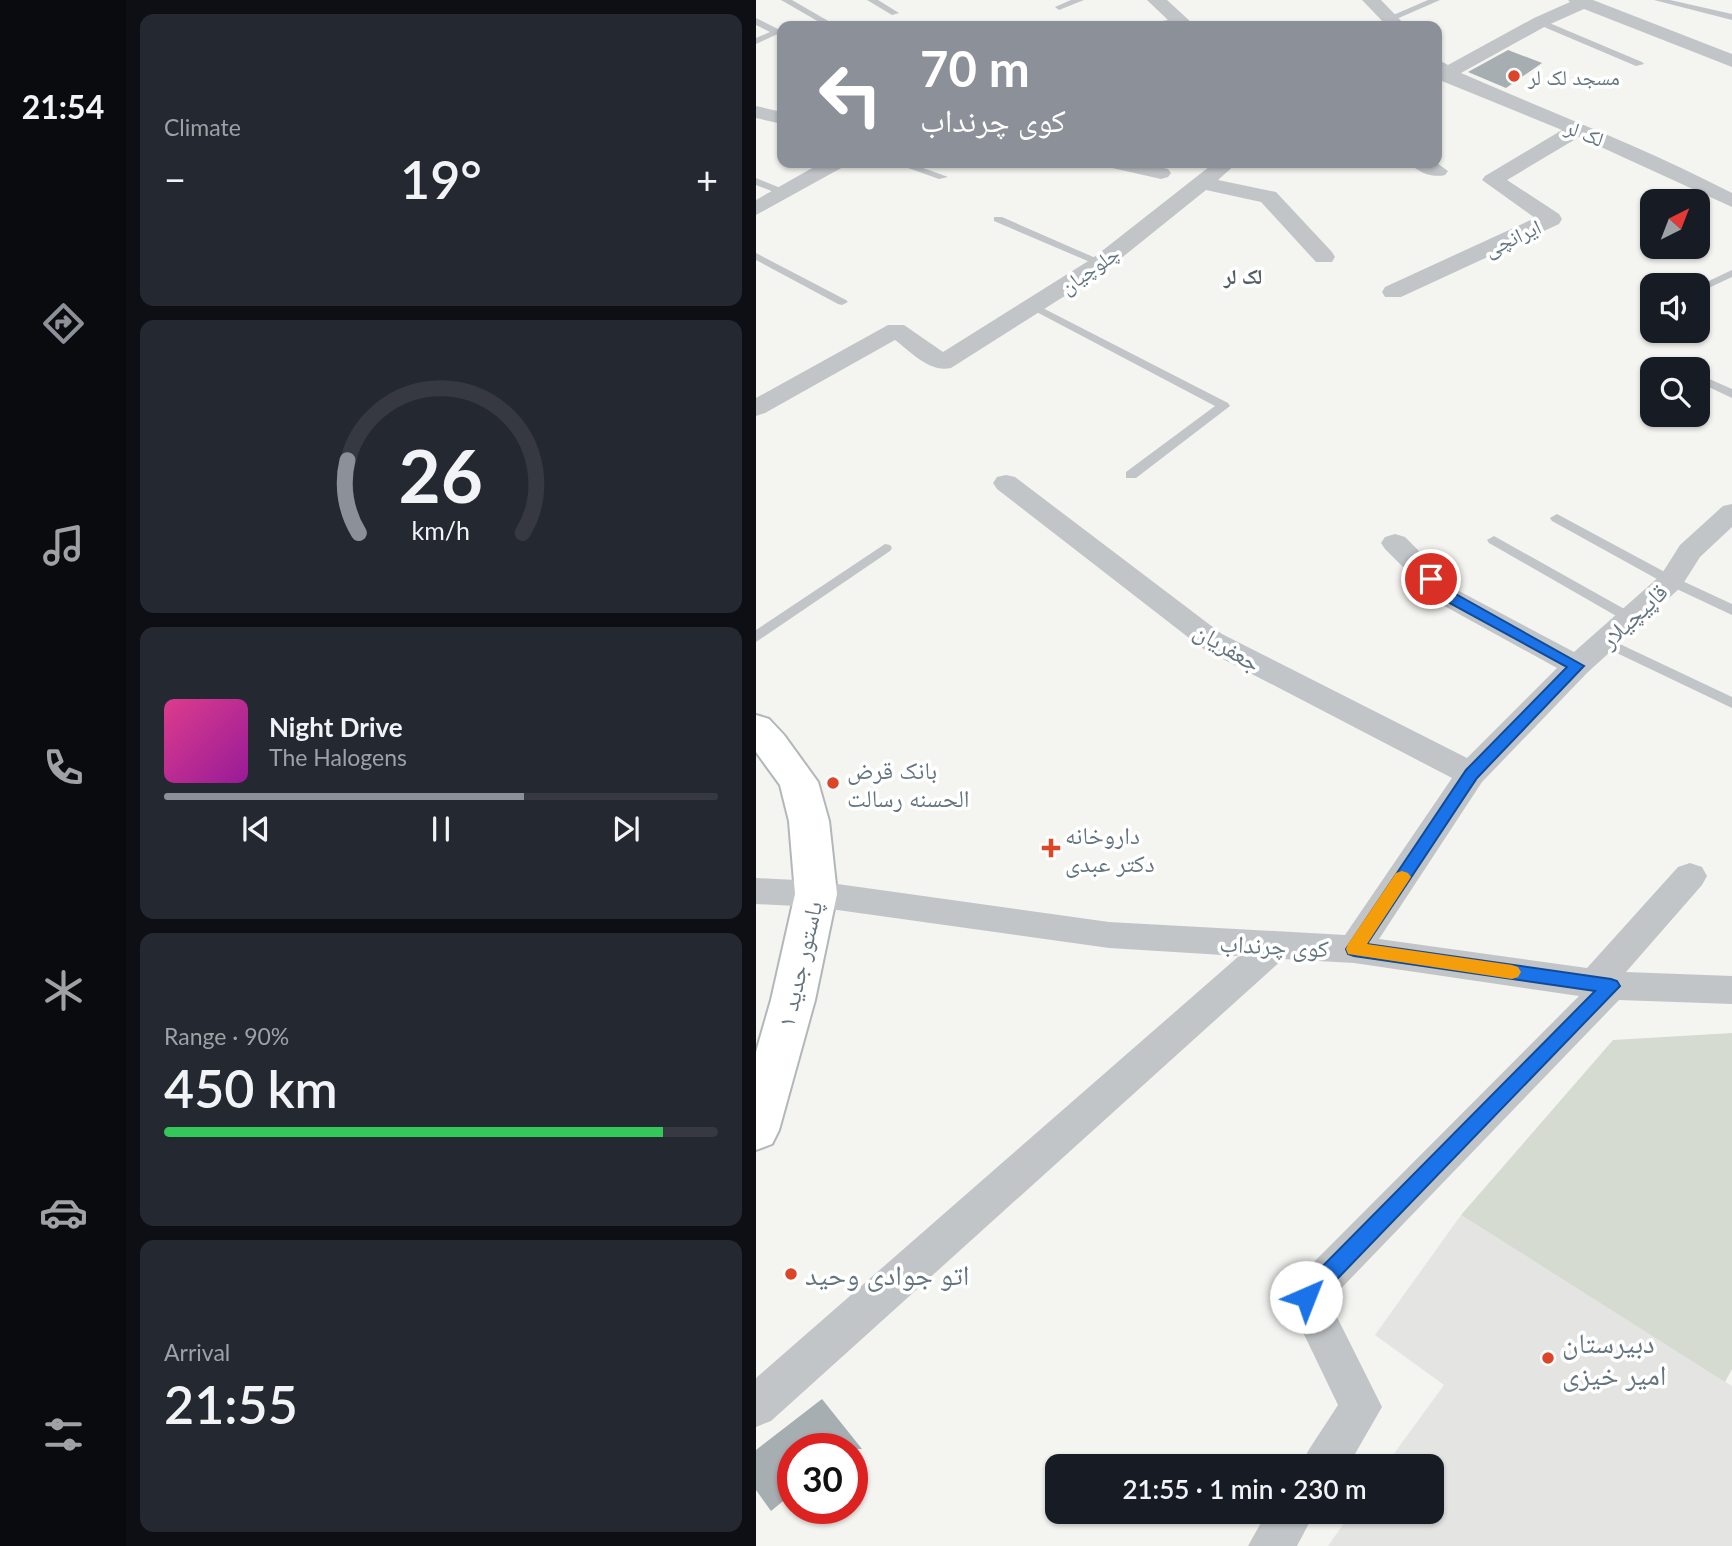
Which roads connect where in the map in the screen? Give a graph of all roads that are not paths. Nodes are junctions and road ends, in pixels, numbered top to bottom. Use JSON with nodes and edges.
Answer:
{"nodes":[{"id":1,"x":785,"y":0,"type":"edge"},
{"id":2,"x":871,"y":0,"type":"edge"},
{"id":3,"x":1080,"y":0,"type":"edge"},
{"id":4,"x":1156,"y":0,"type":"edge"},
{"id":5,"x":1371,"y":0,"type":"edge"},
{"id":6,"x":1436,"y":0,"type":"edge"},
{"id":7,"x":1658,"y":0,"type":"edge"},
{"id":8,"x":1580,"y":1,"type":"edge"},
{"id":9,"x":1631,"y":4,"type":"dead end"},
{"id":10,"x":1059,"y":7,"type":"dead end"},
{"id":11,"x":895,"y":13,"type":"dead end"},
{"id":12,"x":1609,"y":13,"type":"junction"},
{"id":13,"x":1732,"y":17,"type":"edge"},
{"id":14,"x":756,"y":21,"type":"edge"},
{"id":15,"x":823,"y":21,"type":"edge"},
{"id":16,"x":1180,"y":21,"type":"edge"},
{"id":17,"x":1392,"y":21,"type":"edge"},
{"id":18,"x":1395,"y":21,"type":"edge"},
{"id":19,"x":1540,"y":22,"type":"junction"},
{"id":20,"x":756,"y":41,"type":"edge"},
{"id":21,"x":1732,"y":61,"type":"edge"},
{"id":22,"x":1639,"y":64,"type":"dead end"},
{"id":23,"x":1442,"y":70,"type":"edge"},
{"id":24,"x":1442,"y":72,"type":"edge"},
{"id":25,"x":756,"y":112,"type":"edge"},
{"id":26,"x":777,"y":117,"type":"edge"},
{"id":27,"x":1579,"y":129,"type":"junction"},
{"id":28,"x":828,"y":168,"type":"edge"},
{"id":29,"x":915,"y":168,"type":"edge"},
{"id":30,"x":1138,"y":168,"type":"edge"},
{"id":31,"x":1220,"y":168,"type":"edge"},
{"id":32,"x":1161,"y":173,"type":"dead end"},
{"id":33,"x":943,"y":177,"type":"dead end"},
{"id":34,"x":756,"y":181,"type":"edge"},
{"id":35,"x":1201,"y":183,"type":"junction"},
{"id":36,"x":785,"y":193,"type":"junction"},
{"id":37,"x":1732,"y":201,"type":"edge"},
{"id":38,"x":756,"y":209,"type":"edge"},
{"id":39,"x":998,"y":219,"type":"dead end"},
{"id":40,"x":756,"y":256,"type":"edge"},
{"id":41,"x":1324,"y":257,"type":"dead end"},
{"id":42,"x":1101,"y":263,"type":"junction"},
{"id":43,"x":1732,"y":273,"type":"edge"},
{"id":44,"x":1710,"y":284,"type":"edge"},
{"id":45,"x":1393,"y":292,"type":"dead end"},
{"id":46,"x":842,"y":302,"type":"dead end"},
{"id":47,"x":1033,"y":306,"type":"junction"},
{"id":48,"x":1710,"y":384,"type":"edge"},
{"id":49,"x":1732,"y":394,"type":"edge"},
{"id":50,"x":756,"y":408,"type":"edge"},
{"id":51,"x":1131,"y":475,"type":"dead end"},
{"id":52,"x":1006,"y":483,"type":"dead end"},
{"id":53,"x":1557,"y":518,"type":"dead end"},
{"id":54,"x":1729,"y":518,"type":"edge"},
{"id":55,"x":1494,"y":540,"type":"dead end"},
{"id":56,"x":1395,"y":543,"type":"dead end"},
{"id":57,"x":886,"y":548,"type":"dead end"},
{"id":58,"x":1671,"y":581,"type":"junction"},
{"id":59,"x":1732,"y":610,"type":"edge"},
{"id":60,"x":1630,"y":618,"type":"junction"},
{"id":61,"x":756,"y":637,"type":"edge"},
{"id":62,"x":1605,"y":642,"type":"junction"},
{"id":63,"x":1577,"y":666,"type":"junction"},
{"id":64,"x":1732,"y":702,"type":"edge"},
{"id":65,"x":756,"y":728,"type":"edge"},
{"id":66,"x":1471,"y":774,"type":"junction"},
{"id":67,"x":1690,"y":876,"type":"dead end"},
{"id":68,"x":756,"y":891,"type":"edge"},
{"id":69,"x":816,"y":894,"type":"junction"},
{"id":70,"x":1275,"y":945,"type":"junction"},
{"id":71,"x":1354,"y":949,"type":"junction"},
{"id":72,"x":1603,"y":985,"type":"junction"},
{"id":73,"x":1732,"y":990,"type":"edge"},
{"id":74,"x":756,"y":1130,"type":"edge"},
{"id":75,"x":756,"y":1406,"type":"edge"},
{"id":76,"x":1331,"y":1454,"type":"edge"},
{"id":77,"x":1285,"y":1524,"type":"edge"},
{"id":78,"x":1271,"y":1546,"type":"edge"}],
"edges":[{"from":1,"to":15,"type":"lane"},
{"from":2,"to":11,"type":"lane"},
{"from":3,"to":10,"type":"lane"},
{"from":4,"to":16,"type":"street"},
{"from":5,"to":17,"type":"street"},
{"from":6,"to":18,"type":"lane"},
{"from":7,"to":13,"type":"lane"},
{"from":8,"to":12,"type":"street"},
{"from":8,"to":19,"type":"street"},
{"from":9,"to":12,"type":"street"},
{"from":12,"to":21,"type":"street"},
{"from":14,"to":20,"type":"lane"},
{"from":19,"to":22,"type":"lane"},
{"from":19,"to":23,"type":"street"},
{"from":24,"to":27,"type":"street","name":"لک لر"},
{"from":25,"to":26,"type":"street"},
{"from":27,"to":37,"type":"street","name":"لک لر"},
{"from":27,"to":45,"type":"street","name":"ایرانچی"},
{"from":28,"to":36,"type":"street"},
{"from":29,"to":33,"type":"lane"},
{"from":30,"to":32,"type":"street"},
{"from":31,"to":35,"type":"street","name":"چلوچیان"},
{"from":34,"to":36,"type":"lane"},
{"from":35,"to":41,"type":"street"},
{"from":35,"to":42,"type":"street","name":"چلوچیان"},
{"from":36,"to":38,"type":"street"},
{"from":39,"to":42,"type":"lane"},
{"from":40,"to":46,"type":"lane"},
{"from":42,"to":47,"type":"street","name":"چلوچیان"},
{"from":43,"to":44,"type":"lane"},
{"from":47,"to":50,"type":"street","name":"چلوچیان"},
{"from":47,"to":51,"type":"lane"},
{"from":48,"to":49,"type":"lane"},
{"from":52,"to":66,"type":"street","name":"جعفریان"},
{"from":53,"to":58,"type":"lane"},
{"from":54,"to":58,"type":"street","name":"قاپیچیلار"},
{"from":55,"to":60,"type":"lane"},
{"from":56,"to":63,"type":"street"},
{"from":57,"to":61,"type":"lane"},
{"from":58,"to":59,"type":"lane"},
{"from":58,"to":60,"type":"street","name":"قاپیچیلار"},
{"from":60,"to":62,"type":"street","name":"قاپیچیلار"},
{"from":62,"to":63,"type":"street","name":"قاپیچیلار"},
{"from":62,"to":64,"type":"lane"},
{"from":63,"to":66,"type":"street","name":"قاپیچیلار"},
{"from":65,"to":69,"type":"main road","name":"پاستور جدید ۱"},
{"from":66,"to":71,"type":"street","name":"قاپیچیلار"},
{"from":67,"to":72,"type":"street"},
{"from":68,"to":69,"type":"street","name":"کوی چرنداب"},
{"from":69,"to":70,"type":"street","name":"کوی چرنداب"},
{"from":69,"to":74,"type":"main road","name":"پاستور جدید ۱"},
{"from":70,"to":71,"type":"street","name":"کوی چرنداب"},
{"from":70,"to":75,"type":"street"},
{"from":71,"to":72,"type":"street","name":"کوی چرنداب"},
{"from":72,"to":73,"type":"street","name":"کوی چرنداب"},
{"from":72,"to":76,"type":"street"},
{"from":77,"to":78,"type":"street"}]}
